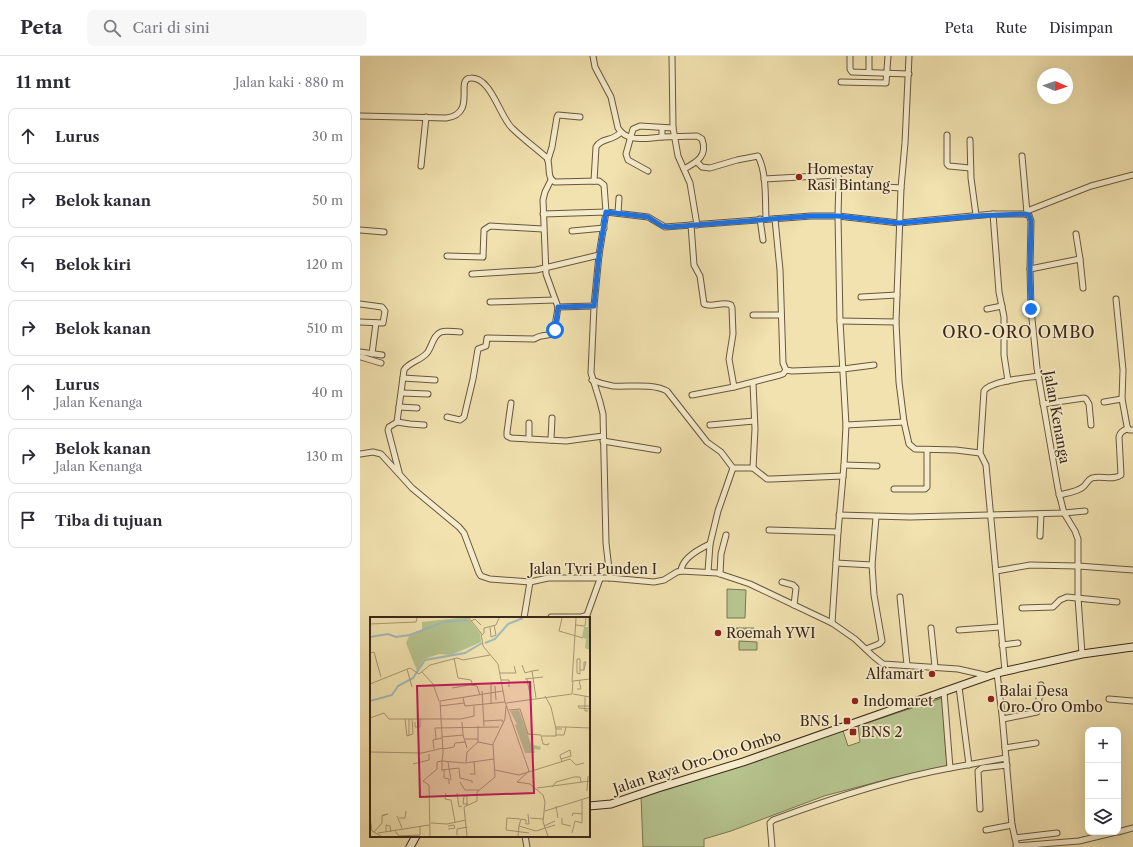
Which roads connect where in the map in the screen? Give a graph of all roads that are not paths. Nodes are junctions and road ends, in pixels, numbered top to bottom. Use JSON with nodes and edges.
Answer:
{"nodes":[{"id":1,"x":593,"y":56,"type":"edge"},
{"id":2,"x":672,"y":56,"type":"edge"},
{"id":3,"x":850,"y":56,"type":"edge"},
{"id":4,"x":869,"y":56,"type":"edge"},
{"id":5,"x":888,"y":56,"type":"edge"},
{"id":6,"x":909,"y":56,"type":"edge"},
{"id":7,"x":869,"y":72,"type":"junction"},
{"id":8,"x":888,"y":73,"type":"junction"},
{"id":9,"x":909,"y":74,"type":"junction"},
{"id":10,"x":841,"y":82,"type":"dead end"},
{"id":11,"x":360,"y":116,"type":"edge"},
{"id":12,"x":426,"y":117,"type":"junction"},
{"id":13,"x":580,"y":117,"type":"dead end"},
{"id":14,"x":662,"y":128,"type":"junction"},
{"id":15,"x":673,"y":128,"type":"junction"},
{"id":16,"x":621,"y":132,"type":"junction"},
{"id":17,"x":947,"y":135,"type":"dead end"},
{"id":18,"x":662,"y":137,"type":"junction"},
{"id":19,"x":675,"y":137,"type":"junction"},
{"id":20,"x":631,"y":138,"type":"junction"},
{"id":21,"x":970,"y":140,"type":"dead end"},
{"id":22,"x":1022,"y":156,"type":"dead end"},
{"id":23,"x":548,"y":160,"type":"junction"},
{"id":24,"x":697,"y":162,"type":"junction"},
{"id":25,"x":421,"y":166,"type":"dead end"},
{"id":26,"x":970,"y":168,"type":"junction"},
{"id":27,"x":684,"y":169,"type":"junction"},
{"id":28,"x":648,"y":171,"type":"dead end"},
{"id":29,"x":1133,"y":175,"type":"edge"},
{"id":30,"x":764,"y":179,"type":"junction"},
{"id":31,"x":551,"y":180,"type":"junction"},
{"id":32,"x":594,"y":181,"type":"junction"},
{"id":33,"x":839,"y":184,"type":"junction"},
{"id":34,"x":901,"y":188,"type":"junction"},
{"id":35,"x":618,"y":198,"type":"dead end"},
{"id":36,"x":606,"y":212,"type":"junction"},
{"id":37,"x":618,"y":213,"type":"junction"},
{"id":38,"x":1027,"y":213,"type":"junction"},
{"id":39,"x":543,"y":214,"type":"junction"},
{"id":40,"x":993,"y":214,"type":"junction"},
{"id":41,"x":838,"y":216,"type":"junction"},
{"id":42,"x":976,"y":216,"type":"junction"},
{"id":43,"x":763,"y":219,"type":"junction"},
{"id":44,"x":775,"y":219,"type":"junction"},
{"id":45,"x":899,"y":223,"type":"junction"},
{"id":46,"x":691,"y":225,"type":"junction"},
{"id":47,"x":698,"y":225,"type":"junction"},
{"id":48,"x":604,"y":228,"type":"junction"},
{"id":49,"x":544,"y":229,"type":"junction"},
{"id":50,"x":360,"y":230,"type":"edge"},
{"id":51,"x":572,"y":231,"type":"dead end"},
{"id":52,"x":384,"y":232,"type":"dead end"},
{"id":53,"x":1076,"y":234,"type":"dead end"},
{"id":54,"x":763,"y":240,"type":"dead end"},
{"id":55,"x":599,"y":255,"type":"junction"},
{"id":56,"x":447,"y":256,"type":"dead end"},
{"id":57,"x":1080,"y":259,"type":"junction"},
{"id":58,"x":545,"y":268,"type":"junction"},
{"id":59,"x":1030,"y":270,"type":"junction"},
{"id":60,"x":472,"y":274,"type":"dead end"},
{"id":61,"x":1083,"y":288,"type":"dead end"},
{"id":62,"x":897,"y":295,"type":"junction"},
{"id":63,"x":861,"y":297,"type":"dead end"},
{"id":64,"x":1116,"y":299,"type":"dead end"},
{"id":65,"x":555,"y":300,"type":"junction"},
{"id":66,"x":490,"y":302,"type":"dead end"},
{"id":67,"x":360,"y":304,"type":"edge"},
{"id":68,"x":594,"y":306,"type":"junction"},
{"id":69,"x":1002,"y":306,"type":"junction"},
{"id":70,"x":558,"y":307,"type":"junction"},
{"id":71,"x":987,"y":309,"type":"dead end"},
{"id":72,"x":753,"y":315,"type":"dead end"},
{"id":73,"x":781,"y":315,"type":"junction"},
{"id":74,"x":840,"y":321,"type":"junction"},
{"id":75,"x":360,"y":322,"type":"edge"},
{"id":76,"x":896,"y":322,"type":"junction"},
{"id":77,"x":376,"y":323,"type":"junction"},
{"id":78,"x":460,"y":332,"type":"dead end"},
{"id":79,"x":372,"y":354,"type":"junction"},
{"id":80,"x":382,"y":355,"type":"dead end"},
{"id":81,"x":360,"y":357,"type":"edge"},
{"id":82,"x":381,"y":363,"type":"dead end"},
{"id":83,"x":874,"y":365,"type":"dead end"},
{"id":84,"x":843,"y":369,"type":"junction"},
{"id":85,"x":786,"y":370,"type":"junction"},
{"id":86,"x":1038,"y":376,"type":"junction"},
{"id":87,"x":404,"y":378,"type":"junction"},
{"id":88,"x":435,"y":380,"type":"dead end"},
{"id":89,"x":592,"y":380,"type":"junction"},
{"id":90,"x":1008,"y":380,"type":"junction"},
{"id":91,"x":753,"y":383,"type":"junction"},
{"id":92,"x":734,"y":387,"type":"junction"},
{"id":93,"x":402,"y":393,"type":"junction"},
{"id":94,"x":428,"y":394,"type":"dead end"},
{"id":95,"x":692,"y":395,"type":"dead end"},
{"id":96,"x":1122,"y":399,"type":"junction"},
{"id":97,"x":1104,"y":402,"type":"dead end"},
{"id":98,"x":511,"y":403,"type":"dead end"},
{"id":99,"x":1043,"y":404,"type":"junction"},
{"id":100,"x":399,"y":407,"type":"junction"},
{"id":101,"x":417,"y":408,"type":"dead end"},
{"id":102,"x":447,"y":417,"type":"dead end"},
{"id":103,"x":552,"y":418,"type":"dead end"},
{"id":104,"x":754,"y":421,"type":"junction"},
{"id":105,"x":397,"y":422,"type":"junction"},
{"id":106,"x":904,"y":422,"type":"junction"},
{"id":107,"x":529,"y":423,"type":"dead end"},
{"id":108,"x":424,"y":425,"type":"dead end"},
{"id":109,"x":710,"y":425,"type":"dead end"},
{"id":110,"x":846,"y":425,"type":"junction"},
{"id":111,"x":1091,"y":425,"type":"dead end"},
{"id":112,"x":1130,"y":430,"type":"edge"},
{"id":113,"x":529,"y":439,"type":"junction"},
{"id":114,"x":603,"y":439,"type":"junction"},
{"id":115,"x":550,"y":440,"type":"junction"},
{"id":116,"x":658,"y":450,"type":"dead end"},
{"id":117,"x":927,"y":451,"type":"junction"},
{"id":118,"x":980,"y":453,"type":"junction"},
{"id":119,"x":360,"y":454,"type":"edge"},
{"id":120,"x":844,"y":465,"type":"junction"},
{"id":121,"x":877,"y":466,"type":"dead end"},
{"id":122,"x":733,"y":468,"type":"junction"},
{"id":123,"x":753,"y":468,"type":"junction"},
{"id":124,"x":401,"y":476,"type":"junction"},
{"id":125,"x":843,"y":476,"type":"junction"},
{"id":126,"x":894,"y":489,"type":"dead end"},
{"id":127,"x":1059,"y":495,"type":"junction"},
{"id":128,"x":1086,"y":511,"type":"dead end"},
{"id":129,"x":1064,"y":513,"type":"junction"},
{"id":130,"x":1041,"y":514,"type":"junction"},
{"id":131,"x":990,"y":515,"type":"junction"},
{"id":132,"x":839,"y":516,"type":"junction"},
{"id":133,"x":876,"y":517,"type":"junction"},
{"id":134,"x":769,"y":530,"type":"dead end"},
{"id":135,"x":838,"y":532,"type":"junction"},
{"id":136,"x":726,"y":536,"type":"dead end"},
{"id":137,"x":1040,"y":536,"type":"dead end"},
{"id":138,"x":710,"y":544,"type":"junction"},
{"id":139,"x":836,"y":563,"type":"junction"},
{"id":140,"x":872,"y":565,"type":"junction"},
{"id":141,"x":1078,"y":566,"type":"junction"},
{"id":142,"x":1133,"y":570,"type":"edge"},
{"id":143,"x":681,"y":571,"type":"junction"},
{"id":144,"x":996,"y":571,"type":"junction"},
{"id":145,"x":708,"y":572,"type":"junction"},
{"id":146,"x":720,"y":574,"type":"junction"},
{"id":147,"x":600,"y":578,"type":"junction"},
{"id":148,"x":610,"y":578,"type":"junction"},
{"id":149,"x":530,"y":582,"type":"junction"},
{"id":150,"x":782,"y":582,"type":"dead end"},
{"id":151,"x":900,"y":597,"type":"dead end"},
{"id":152,"x":1078,"y":598,"type":"junction"},
{"id":153,"x":1117,"y":602,"type":"dead end"},
{"id":154,"x":794,"y":605,"type":"junction"},
{"id":155,"x":1022,"y":608,"type":"dead end"},
{"id":156,"x":524,"y":617,"type":"edge"},
{"id":157,"x":583,"y":617,"type":"edge"},
{"id":158,"x":832,"y":623,"type":"junction"},
{"id":159,"x":1000,"y":627,"type":"junction"},
{"id":160,"x":931,"y":628,"type":"dead end"},
{"id":161,"x":959,"y":630,"type":"dead end"},
{"id":162,"x":1018,"y":643,"type":"dead end"},
{"id":163,"x":1002,"y":645,"type":"junction"},
{"id":164,"x":1133,"y":647,"type":"edge"},
{"id":165,"x":866,"y":649,"type":"junction"},
{"id":166,"x":1082,"y":654,"type":"junction"},
{"id":167,"x":907,"y":665,"type":"junction"},
{"id":168,"x":935,"y":667,"type":"junction"},
{"id":169,"x":970,"y":671,"type":"junction"},
{"id":170,"x":1005,"y":671,"type":"junction"},
{"id":171,"x":997,"y":673,"type":"junction"},
{"id":172,"x":989,"y":676,"type":"junction"},
{"id":173,"x":972,"y":682,"type":"junction"},
{"id":174,"x":1041,"y":686,"type":"dead end"},
{"id":175,"x":959,"y":687,"type":"junction"},
{"id":176,"x":944,"y":692,"type":"junction"},
{"id":177,"x":1109,"y":699,"type":"dead end"},
{"id":178,"x":1133,"y":701,"type":"edge"},
{"id":179,"x":1003,"y":719,"type":"junction"},
{"id":180,"x":1036,"y":743,"type":"dead end"},
{"id":181,"x":1005,"y":748,"type":"junction"},
{"id":182,"x":1006,"y":758,"type":"junction"},
{"id":183,"x":969,"y":765,"type":"junction"},
{"id":184,"x":1007,"y":766,"type":"junction"},
{"id":185,"x":950,"y":768,"type":"junction"},
{"id":186,"x":590,"y":806,"type":"edge"},
{"id":187,"x":980,"y":809,"type":"dead end"},
{"id":188,"x":1012,"y":825,"type":"junction"},
{"id":189,"x":1133,"y":828,"type":"edge"},
{"id":190,"x":986,"y":830,"type":"dead end"},
{"id":191,"x":1121,"y":831,"type":"edge"},
{"id":192,"x":1057,"y":833,"type":"dead end"},
{"id":193,"x":1104,"y":835,"type":"edge"},
{"id":194,"x":415,"y":837,"type":"edge"},
{"id":195,"x":525,"y":837,"type":"edge"},
{"id":196,"x":1015,"y":838,"type":"junction"},
{"id":197,"x":410,"y":847,"type":"edge"},
{"id":198,"x":527,"y":847,"type":"edge"},
{"id":199,"x":772,"y":847,"type":"edge"},
{"id":200,"x":1016,"y":847,"type":"edge"}],
"edges":[{"from":1,"to":16,"type":"street"},
{"from":2,"to":15,"type":"street"},
{"from":3,"to":7,"type":"street"},
{"from":4,"to":7,"type":"street"},
{"from":5,"to":8,"type":"street"},
{"from":6,"to":9,"type":"street"},
{"from":7,"to":8,"type":"street"},
{"from":8,"to":9,"type":"street"},
{"from":8,"to":10,"type":"street"},
{"from":9,"to":34,"type":"street"},
{"from":11,"to":12,"type":"street"},
{"from":12,"to":23,"type":"street"},
{"from":12,"to":25,"type":"street"},
{"from":13,"to":23,"type":"street"},
{"from":14,"to":15,"type":"street"},
{"from":14,"to":18,"type":"street"},
{"from":14,"to":20,"type":"street"},
{"from":15,"to":19,"type":"street"},
{"from":16,"to":20,"type":"street"},
{"from":16,"to":32,"type":"street"},
{"from":17,"to":26,"type":"street"},
{"from":18,"to":19,"type":"street"},
{"from":18,"to":20,"type":"street"},
{"from":19,"to":24,"type":"street"},
{"from":19,"to":27,"type":"street"},
{"from":20,"to":28,"type":"street"},
{"from":21,"to":26,"type":"street"},
{"from":22,"to":38,"type":"street","name":"Jalan Kenanga"},
{"from":23,"to":31,"type":"street"},
{"from":24,"to":27,"type":"street"},
{"from":24,"to":30,"type":"street"},
{"from":26,"to":42,"type":"street"},
{"from":27,"to":47,"type":"street"},
{"from":29,"to":38,"type":"street"},
{"from":30,"to":33,"type":"street"},
{"from":30,"to":43,"type":"street"},
{"from":31,"to":32,"type":"street"},
{"from":31,"to":39,"type":"street"},
{"from":32,"to":36,"type":"street"},
{"from":33,"to":34,"type":"street"},
{"from":33,"to":41,"type":"street"},
{"from":34,"to":45,"type":"street"},
{"from":35,"to":37,"type":"street"},
{"from":36,"to":37,"type":"street"},
{"from":36,"to":39,"type":"street"},
{"from":36,"to":48,"type":"street"},
{"from":37,"to":46,"type":"street"},
{"from":38,"to":40,"type":"street"},
{"from":38,"to":59,"type":"street","name":"Jalan Kenanga"},
{"from":39,"to":49,"type":"street"},
{"from":40,"to":42,"type":"street"},
{"from":40,"to":69,"type":"street"},
{"from":41,"to":44,"type":"street"},
{"from":41,"to":45,"type":"street"},
{"from":41,"to":74,"type":"street"},
{"from":42,"to":45,"type":"street"},
{"from":43,"to":44,"type":"street"},
{"from":43,"to":47,"type":"street"},
{"from":43,"to":54,"type":"street"},
{"from":44,"to":73,"type":"street"},
{"from":45,"to":62,"type":"street"},
{"from":46,"to":47,"type":"street"},
{"from":46,"to":92,"type":"street"},
{"from":48,"to":51,"type":"street"},
{"from":48,"to":55,"type":"street"},
{"from":49,"to":56,"type":"street"},
{"from":49,"to":58,"type":"street"},
{"from":50,"to":52,"type":"street"},
{"from":53,"to":57,"type":"street"},
{"from":55,"to":58,"type":"street"},
{"from":55,"to":68,"type":"street"},
{"from":57,"to":59,"type":"street"},
{"from":57,"to":61,"type":"street"},
{"from":58,"to":60,"type":"street"},
{"from":58,"to":65,"type":"street"},
{"from":59,"to":86,"type":"street","name":"Jalan Kenanga"},
{"from":62,"to":63,"type":"street"},
{"from":62,"to":76,"type":"street"},
{"from":64,"to":96,"type":"street"},
{"from":65,"to":66,"type":"street"},
{"from":65,"to":70,"type":"street"},
{"from":67,"to":77,"type":"street"},
{"from":68,"to":70,"type":"street"},
{"from":68,"to":89,"type":"street"},
{"from":69,"to":71,"type":"street"},
{"from":69,"to":90,"type":"street"},
{"from":70,"to":102,"type":"street"},
{"from":72,"to":73,"type":"street"},
{"from":73,"to":85,"type":"street"},
{"from":74,"to":76,"type":"street"},
{"from":74,"to":84,"type":"street"},
{"from":75,"to":77,"type":"street"},
{"from":76,"to":106,"type":"street"},
{"from":77,"to":79,"type":"street"},
{"from":78,"to":87,"type":"street"},
{"from":79,"to":80,"type":"street"},
{"from":79,"to":81,"type":"street"},
{"from":81,"to":82,"type":"street"},
{"from":83,"to":84,"type":"street"},
{"from":84,"to":85,"type":"street"},
{"from":84,"to":110,"type":"street"},
{"from":85,"to":91,"type":"street"},
{"from":86,"to":90,"type":"street"},
{"from":86,"to":99,"type":"street","name":"Jalan Kenanga"},
{"from":87,"to":88,"type":"street"},
{"from":87,"to":93,"type":"street"},
{"from":89,"to":114,"type":"street"},
{"from":89,"to":122,"type":"street"},
{"from":90,"to":118,"type":"street"},
{"from":91,"to":92,"type":"street"},
{"from":91,"to":104,"type":"street"},
{"from":92,"to":95,"type":"street"},
{"from":93,"to":94,"type":"street"},
{"from":93,"to":100,"type":"street"},
{"from":96,"to":97,"type":"street"},
{"from":96,"to":112,"type":"street"},
{"from":98,"to":113,"type":"street"},
{"from":99,"to":111,"type":"street"},
{"from":99,"to":127,"type":"street","name":"Jalan Kenanga"},
{"from":100,"to":101,"type":"street"},
{"from":100,"to":105,"type":"street"},
{"from":103,"to":115,"type":"street"},
{"from":104,"to":109,"type":"street"},
{"from":104,"to":123,"type":"street"},
{"from":105,"to":108,"type":"street"},
{"from":105,"to":124,"type":"street"},
{"from":106,"to":110,"type":"street"},
{"from":106,"to":117,"type":"street"},
{"from":107,"to":113,"type":"street"},
{"from":110,"to":120,"type":"street"},
{"from":112,"to":127,"type":"street"},
{"from":113,"to":115,"type":"street"},
{"from":114,"to":115,"type":"street"},
{"from":114,"to":116,"type":"street"},
{"from":114,"to":148,"type":"street"},
{"from":117,"to":118,"type":"street"},
{"from":117,"to":126,"type":"street"},
{"from":118,"to":131,"type":"street"},
{"from":119,"to":124,"type":"street"},
{"from":120,"to":121,"type":"street"},
{"from":120,"to":125,"type":"street"},
{"from":122,"to":123,"type":"street"},
{"from":122,"to":138,"type":"street"},
{"from":123,"to":125,"type":"street"},
{"from":124,"to":149,"type":"street","name":"Jalan Tvri Punden I"},
{"from":125,"to":132,"type":"street"},
{"from":127,"to":129,"type":"street","name":"Jalan Kenanga"},
{"from":128,"to":129,"type":"street"},
{"from":129,"to":130,"type":"street"},
{"from":129,"to":141,"type":"street","name":"Jalan Kenanga"},
{"from":130,"to":131,"type":"street"},
{"from":130,"to":137,"type":"street"},
{"from":131,"to":133,"type":"street"},
{"from":131,"to":144,"type":"street"},
{"from":132,"to":133,"type":"street"},
{"from":132,"to":135,"type":"street"},
{"from":133,"to":140,"type":"street"},
{"from":134,"to":135,"type":"street"},
{"from":135,"to":139,"type":"street"},
{"from":136,"to":146,"type":"street"},
{"from":138,"to":143,"type":"street"},
{"from":138,"to":145,"type":"street"},
{"from":139,"to":140,"type":"street"},
{"from":139,"to":158,"type":"street"},
{"from":140,"to":165,"type":"street"},
{"from":141,"to":142,"type":"street"},
{"from":141,"to":144,"type":"street"},
{"from":141,"to":152,"type":"street","name":"Jalan Kenanga"},
{"from":143,"to":145,"type":"street","name":"Jalan Tvri Punden I"},
{"from":143,"to":148,"type":"street","name":"Jalan Tvri Punden I"},
{"from":144,"to":159,"type":"street"},
{"from":145,"to":146,"type":"street","name":"Jalan Tvri Punden I"},
{"from":146,"to":154,"type":"street","name":"Jalan Tvri Punden I"},
{"from":147,"to":148,"type":"street","name":"Jalan Tvri Punden I"},
{"from":147,"to":149,"type":"street","name":"Jalan Tvri Punden I"},
{"from":147,"to":157,"type":"street"},
{"from":149,"to":156,"type":"street"},
{"from":150,"to":154,"type":"street"},
{"from":151,"to":167,"type":"street"},
{"from":152,"to":153,"type":"street"},
{"from":152,"to":155,"type":"street"},
{"from":152,"to":166,"type":"street","name":"Jalan Kenanga"},
{"from":154,"to":158,"type":"street","name":"Jalan Tvri Punden I"},
{"from":158,"to":165,"type":"street","name":"Jalan Tvri Punden I"},
{"from":159,"to":161,"type":"street"},
{"from":159,"to":163,"type":"street"},
{"from":160,"to":168,"type":"street"},
{"from":162,"to":163,"type":"street"},
{"from":163,"to":170,"type":"street"},
{"from":164,"to":166,"type":"main road","name":"Jalan Raya Oro-Oro Ombo"},
{"from":165,"to":167,"type":"street","name":"Jalan Tvri Punden I"},
{"from":166,"to":170,"type":"main road","name":"Jalan Raya Oro-Oro Ombo"},
{"from":167,"to":168,"type":"street","name":"Jalan Tvri Punden I"},
{"from":168,"to":169,"type":"street","name":"Jalan Tvri Punden I"},
{"from":169,"to":172,"type":"street","name":"Jalan Tvri Punden I"},
{"from":169,"to":173,"type":"street"},
{"from":170,"to":171,"type":"main road","name":"Jalan Raya Oro-Oro Ombo"},
{"from":171,"to":172,"type":"main road","name":"Jalan Raya Oro-Oro Ombo"},
{"from":171,"to":179,"type":"street"},
{"from":172,"to":173,"type":"main road","name":"Jalan Raya Oro-Oro Ombo"},
{"from":173,"to":175,"type":"main road","name":"Jalan Raya Oro-Oro Ombo"},
{"from":174,"to":179,"type":"street"},
{"from":175,"to":176,"type":"main road","name":"Jalan Raya Oro-Oro Ombo"},
{"from":175,"to":183,"type":"street"},
{"from":176,"to":185,"type":"street"},
{"from":176,"to":186,"type":"main road","name":"Jalan Raya Oro-Oro Ombo"},
{"from":177,"to":178,"type":"street"},
{"from":179,"to":181,"type":"street"},
{"from":180,"to":181,"type":"street"},
{"from":181,"to":182,"type":"street"},
{"from":182,"to":183,"type":"street"},
{"from":182,"to":184,"type":"street"},
{"from":183,"to":185,"type":"street"},
{"from":184,"to":187,"type":"street"},
{"from":184,"to":188,"type":"street"},
{"from":185,"to":199,"type":"street"},
{"from":188,"to":190,"type":"street"},
{"from":188,"to":196,"type":"street"},
{"from":189,"to":191,"type":"street"},
{"from":192,"to":196,"type":"street"},
{"from":193,"to":200,"type":"street"},
{"from":194,"to":197,"type":"main road"},
{"from":195,"to":198,"type":"street"},
{"from":196,"to":200,"type":"street"}]}
